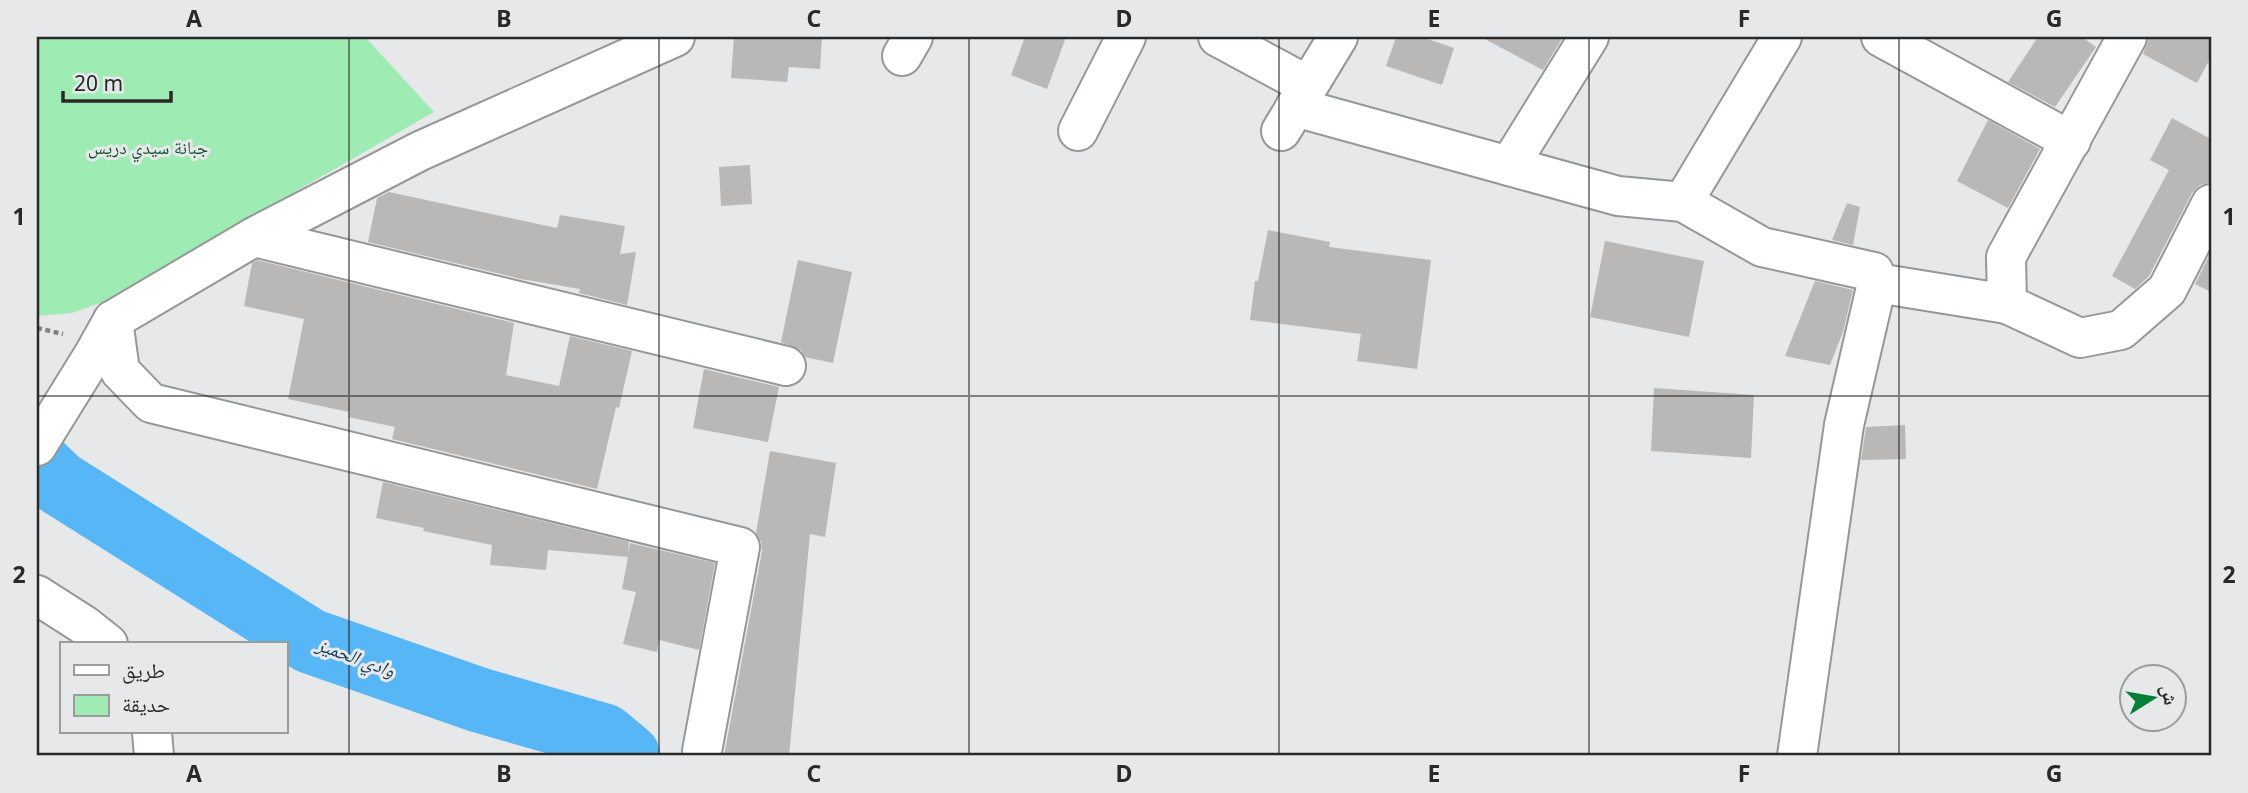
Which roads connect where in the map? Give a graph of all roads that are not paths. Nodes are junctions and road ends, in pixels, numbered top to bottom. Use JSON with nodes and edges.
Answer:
{"nodes":[{"id":1,"x":675,"y":37,"type":"edge"},
{"id":2,"x":1126,"y":37,"type":"edge"},
{"id":3,"x":1218,"y":37,"type":"edge"},
{"id":4,"x":1338,"y":37,"type":"edge"},
{"id":5,"x":1589,"y":37,"type":"edge"},
{"id":6,"x":1782,"y":37,"type":"edge"},
{"id":7,"x":1881,"y":37,"type":"edge"},
{"id":8,"x":2127,"y":37,"type":"edge"},
{"id":9,"x":1294,"y":108,"type":"junction"},
{"id":10,"x":1078,"y":131,"type":"dead end"},
{"id":11,"x":2071,"y":141,"type":"junction"},
{"id":12,"x":1509,"y":166,"type":"junction"},
{"id":13,"x":1682,"y":202,"type":"junction"},
{"id":14,"x":2211,"y":204,"type":"edge"},
{"id":15,"x":254,"y":237,"type":"junction"},
{"id":16,"x":1877,"y":283,"type":"junction"},
{"id":17,"x":2007,"y":304,"type":"junction"},
{"id":18,"x":113,"y":320,"type":"junction"},
{"id":19,"x":786,"y":366,"type":"dead end"},
{"id":20,"x":37,"y":446,"type":"edge"},
{"id":21,"x":37,"y":595,"type":"edge"},
{"id":22,"x":105,"y":642,"type":"edge"},
{"id":23,"x":152,"y":734,"type":"edge"},
{"id":24,"x":702,"y":751,"type":"dead end"},
{"id":25,"x":154,"y":756,"type":"edge"},
{"id":26,"x":1797,"y":756,"type":"edge"}],
"edges":[{"from":1,"to":15,"type":"street"},
{"from":2,"to":10,"type":"street"},
{"from":3,"to":9,"type":"street"},
{"from":4,"to":9,"type":"street"},
{"from":5,"to":12,"type":"street"},
{"from":6,"to":13,"type":"street"},
{"from":7,"to":11,"type":"street"},
{"from":8,"to":11,"type":"street"},
{"from":9,"to":12,"type":"street"},
{"from":11,"to":17,"type":"street"},
{"from":12,"to":13,"type":"street"},
{"from":13,"to":16,"type":"street"},
{"from":14,"to":17,"type":"street"},
{"from":15,"to":18,"type":"street"},
{"from":15,"to":19,"type":"street"},
{"from":16,"to":17,"type":"street"},
{"from":16,"to":26,"type":"street"},
{"from":18,"to":20,"type":"street"},
{"from":18,"to":24,"type":"street"},
{"from":21,"to":22,"type":"street"},
{"from":23,"to":25,"type":"street"}]}
